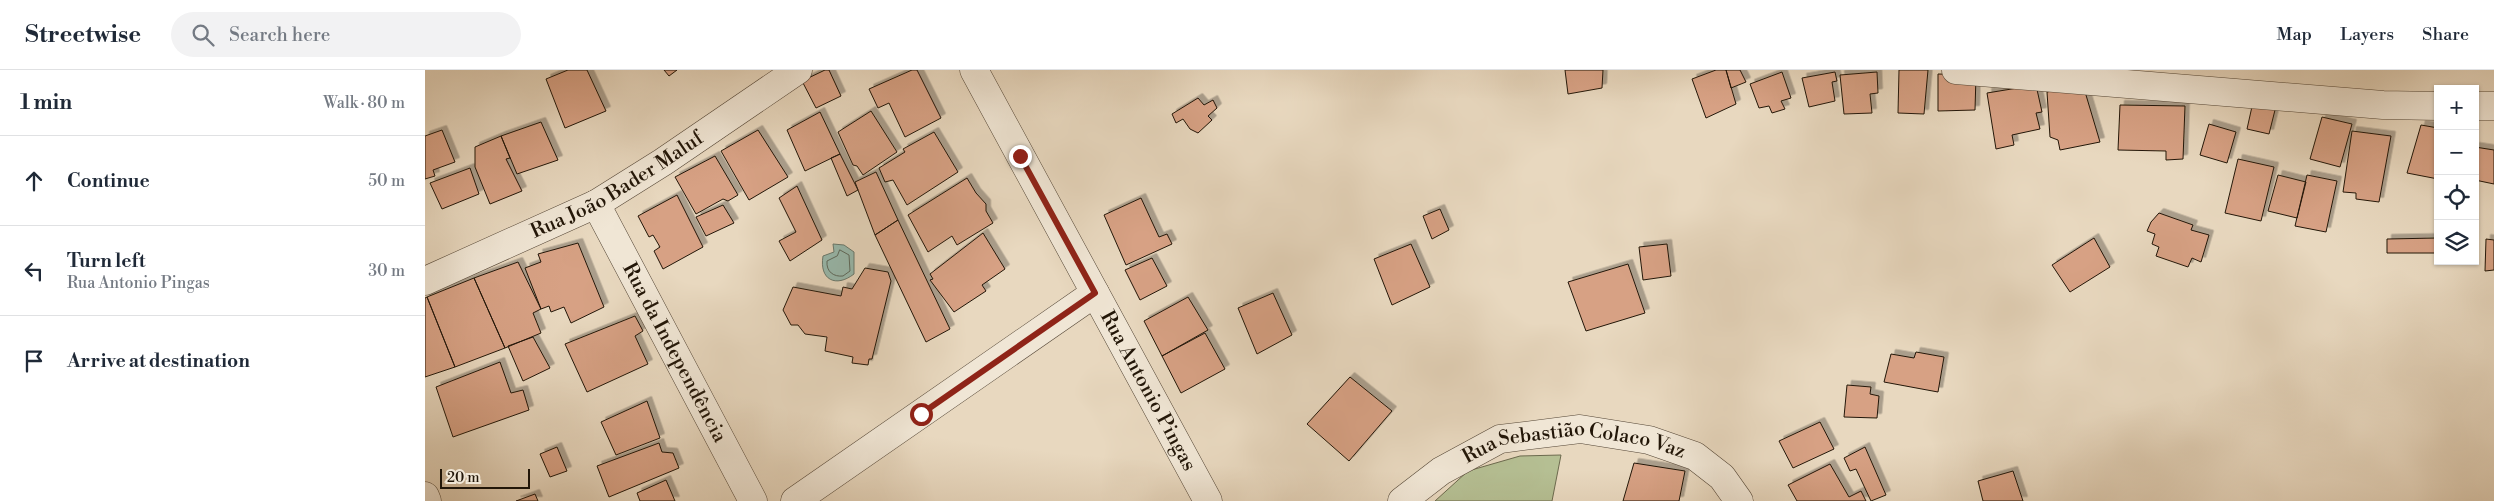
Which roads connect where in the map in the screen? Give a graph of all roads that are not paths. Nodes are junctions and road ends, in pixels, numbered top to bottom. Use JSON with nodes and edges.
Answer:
{"nodes":[{"id":1,"x":798,"y":70,"type":"edge"},
{"id":2,"x":974,"y":70,"type":"edge"},
{"id":3,"x":1956,"y":70,"type":"edge"},
{"id":4,"x":2434,"y":106,"type":"edge"},
{"id":5,"x":2479,"y":106,"type":"edge"},
{"id":6,"x":2494,"y":106,"type":"edge"},
{"id":7,"x":596,"y":204,"type":"junction"},
{"id":8,"x":425,"y":281,"type":"edge"},
{"id":9,"x":1095,"y":293,"type":"junction"},
{"id":10,"x":425,"y":496,"type":"edge"},
{"id":11,"x":427,"y":501,"type":"edge"},
{"id":12,"x":753,"y":501,"type":"edge"},
{"id":13,"x":795,"y":501,"type":"edge"},
{"id":14,"x":1208,"y":501,"type":"edge"},
{"id":15,"x":1403,"y":501,"type":"edge"},
{"id":16,"x":1739,"y":501,"type":"edge"}],
"edges":[{"from":1,"to":7,"type":"street","name":"Rua João Bader Maluf"},
{"from":2,"to":9,"type":"street","name":"Rua Antonio Pingas"},
{"from":3,"to":4,"type":"street"},
{"from":5,"to":6,"type":"street"},
{"from":7,"to":8,"type":"street","name":"Rua João Bader Maluf"},
{"from":7,"to":12,"type":"street","name":"Rua da Independência"},
{"from":9,"to":13,"type":"street"},
{"from":9,"to":14,"type":"street","name":"Rua Antonio Pingas"},
{"from":10,"to":11,"type":"street"},
{"from":15,"to":16,"type":"street","name":"Rua Sebastião Colaco Vaz"}]}
